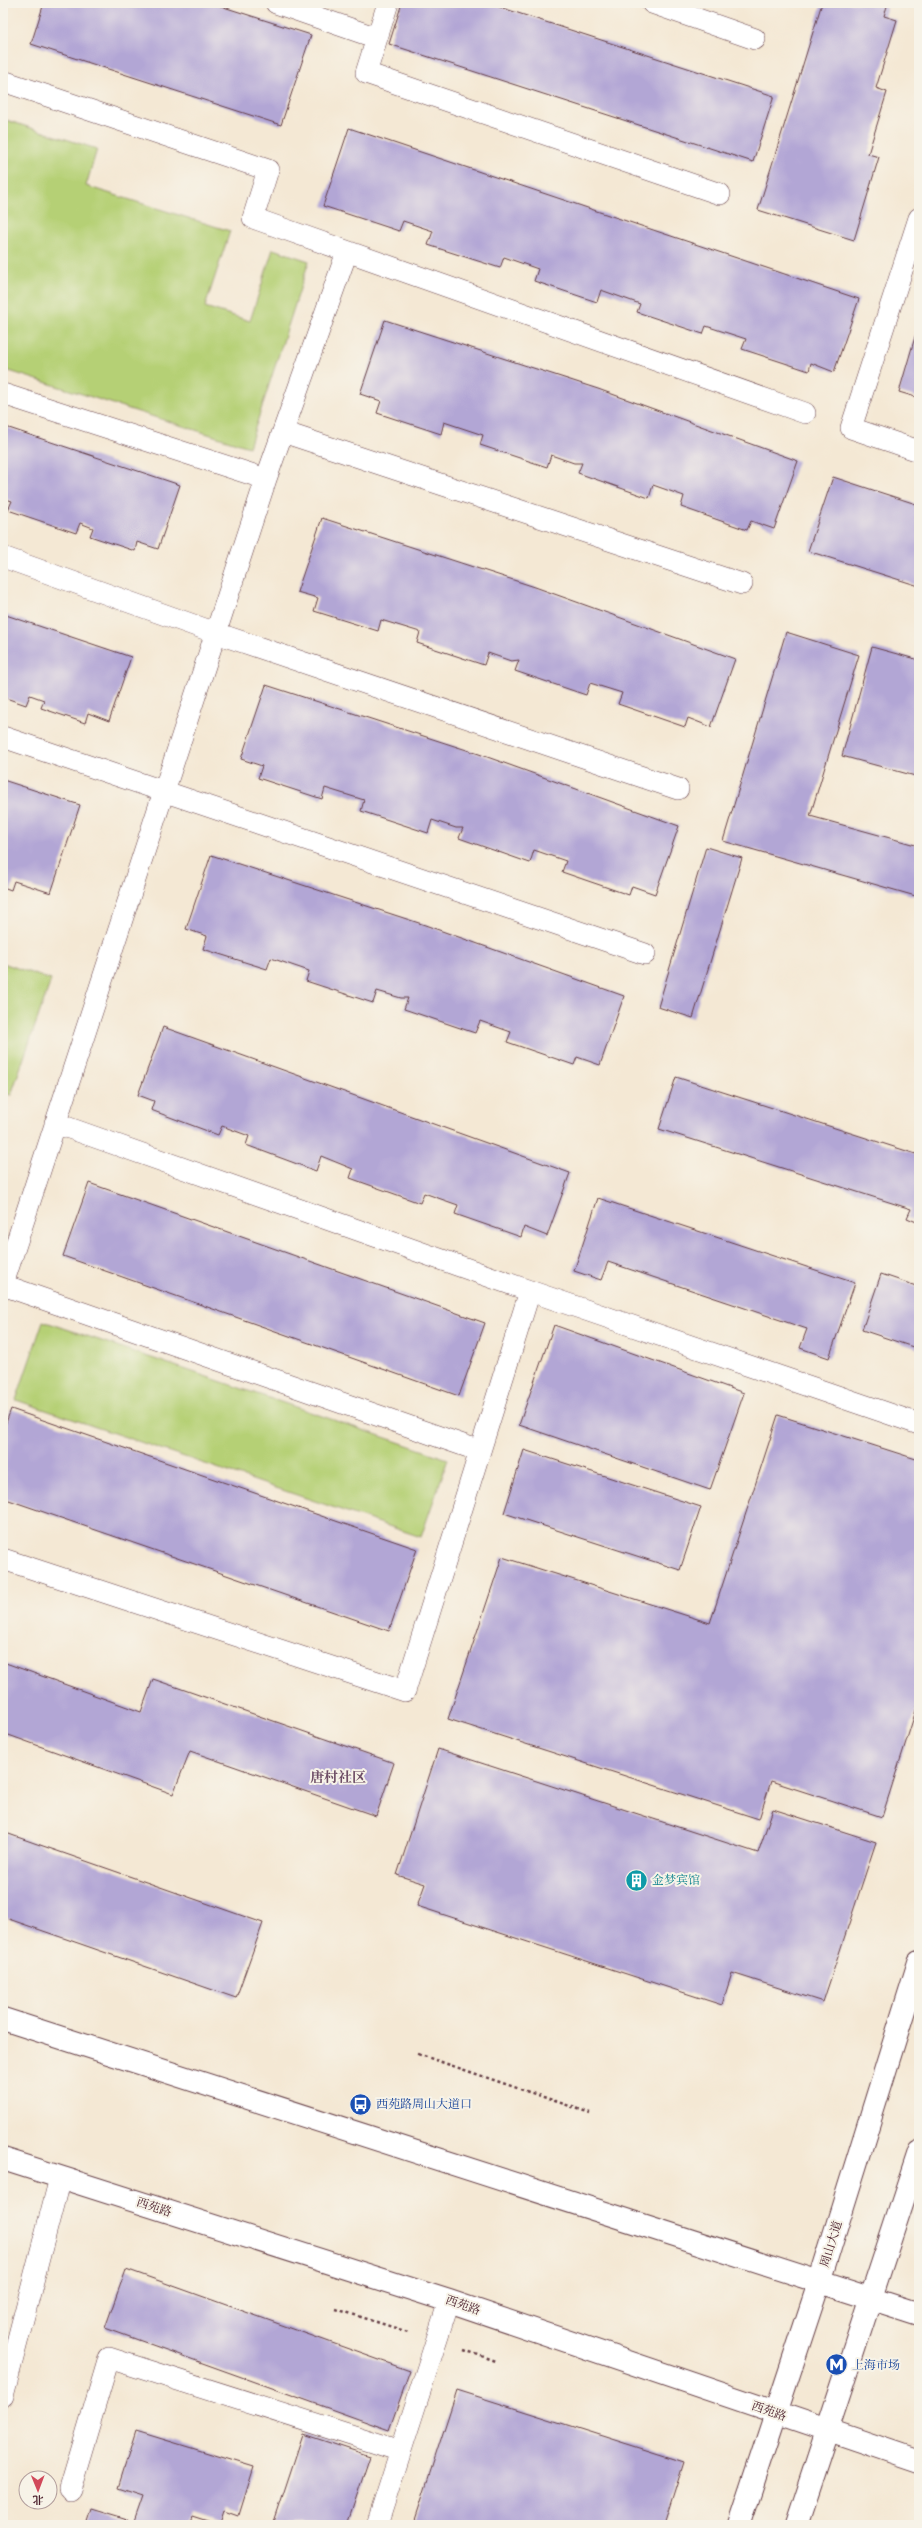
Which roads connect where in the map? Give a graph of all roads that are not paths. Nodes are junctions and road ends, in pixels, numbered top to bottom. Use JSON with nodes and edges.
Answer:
{"nodes":[{"id":1,"x":276,"y":3,"type":"edge"},
{"id":2,"x":388,"y":3,"type":"edge"},
{"id":3,"x":652,"y":3,"type":"edge"},
{"id":4,"x":377,"y":38,"type":"junction"},
{"id":5,"x":755,"y":39,"type":"dead end"},
{"id":6,"x":3,"y":81,"type":"edge"},
{"id":7,"x":720,"y":194,"type":"dead end"},
{"id":8,"x":919,"y":218,"type":"edge"},
{"id":9,"x":347,"y":252,"type":"junction"},
{"id":10,"x":3,"y":394,"type":"edge"},
{"id":11,"x":805,"y":413,"type":"dead end"},
{"id":12,"x":283,"y":432,"type":"junction"},
{"id":13,"x":919,"y":451,"type":"edge"},
{"id":14,"x":266,"y":479,"type":"junction"},
{"id":15,"x":3,"y":557,"type":"edge"},
{"id":16,"x":742,"y":584,"type":"dead end"},
{"id":17,"x":216,"y":633,"type":"junction"},
{"id":18,"x":3,"y":737,"type":"edge"},
{"id":19,"x":678,"y":789,"type":"dead end"},
{"id":20,"x":164,"y":792,"type":"junction"},
{"id":21,"x":645,"y":954,"type":"dead end"},
{"id":22,"x":55,"y":1123,"type":"junction"},
{"id":23,"x":3,"y":1285,"type":"edge"},
{"id":24,"x":530,"y":1292,"type":"junction"},
{"id":25,"x":919,"y":1424,"type":"edge"},
{"id":26,"x":480,"y":1451,"type":"junction"},
{"id":27,"x":3,"y":1559,"type":"edge"},
{"id":28,"x":919,"y":1962,"type":"edge"},
{"id":29,"x":3,"y":2019,"type":"edge"},
{"id":30,"x":919,"y":2152,"type":"edge"},
{"id":31,"x":3,"y":2159,"type":"edge"},
{"id":32,"x":60,"y":2178,"type":"junction"},
{"id":33,"x":819,"y":2283,"type":"junction"},
{"id":34,"x":872,"y":2299,"type":"junction"},
{"id":35,"x":449,"y":2301,"type":"junction"},
{"id":36,"x":919,"y":2314,"type":"edge"},
{"id":37,"x":3,"y":2396,"type":"edge"},
{"id":38,"x":776,"y":2413,"type":"junction"},
{"id":39,"x":828,"y":2431,"type":"junction"},
{"id":40,"x":401,"y":2451,"type":"junction"},
{"id":41,"x":919,"y":2461,"type":"edge"},
{"id":42,"x":70,"y":2490,"type":"dead end"},
{"id":43,"x":377,"y":2525,"type":"edge"},
{"id":44,"x":739,"y":2525,"type":"edge"},
{"id":45,"x":796,"y":2525,"type":"edge"}],
"edges":[{"from":1,"to":4,"type":"lane"},
{"from":2,"to":4,"type":"lane"},
{"from":3,"to":5,"type":"lane"},
{"from":4,"to":7,"type":"lane"},
{"from":6,"to":9,"type":"lane"},
{"from":8,"to":13,"type":"lane"},
{"from":9,"to":11,"type":"lane"},
{"from":9,"to":12,"type":"lane"},
{"from":10,"to":14,"type":"lane"},
{"from":12,"to":14,"type":"lane"},
{"from":12,"to":16,"type":"lane"},
{"from":14,"to":17,"type":"lane"},
{"from":15,"to":17,"type":"lane"},
{"from":17,"to":19,"type":"lane"},
{"from":17,"to":20,"type":"lane"},
{"from":18,"to":20,"type":"lane"},
{"from":20,"to":21,"type":"lane"},
{"from":20,"to":22,"type":"lane"},
{"from":22,"to":23,"type":"lane"},
{"from":22,"to":24,"type":"lane"},
{"from":23,"to":26,"type":"lane"},
{"from":24,"to":25,"type":"lane"},
{"from":24,"to":26,"type":"lane"},
{"from":26,"to":27,"type":"lane"},
{"from":28,"to":33,"type":"main road","name":"周山大道"},
{"from":29,"to":33,"type":"main road"},
{"from":30,"to":34,"type":"main road"},
{"from":31,"to":32,"type":"main road","name":"西苑路"},
{"from":32,"to":35,"type":"main road","name":"西苑路"},
{"from":32,"to":37,"type":"lane"},
{"from":33,"to":34,"type":"main road"},
{"from":33,"to":38,"type":"main road","name":"周山大道"},
{"from":34,"to":36,"type":"main road"},
{"from":34,"to":39,"type":"main road"},
{"from":35,"to":38,"type":"main road","name":"西苑路"},
{"from":35,"to":40,"type":"lane"},
{"from":38,"to":39,"type":"main road","name":"西苑路"},
{"from":38,"to":44,"type":"main road","name":"周山大道"},
{"from":39,"to":41,"type":"main road","name":"西苑路"},
{"from":39,"to":45,"type":"main road"},
{"from":40,"to":42,"type":"lane"},
{"from":40,"to":43,"type":"lane"}]}
